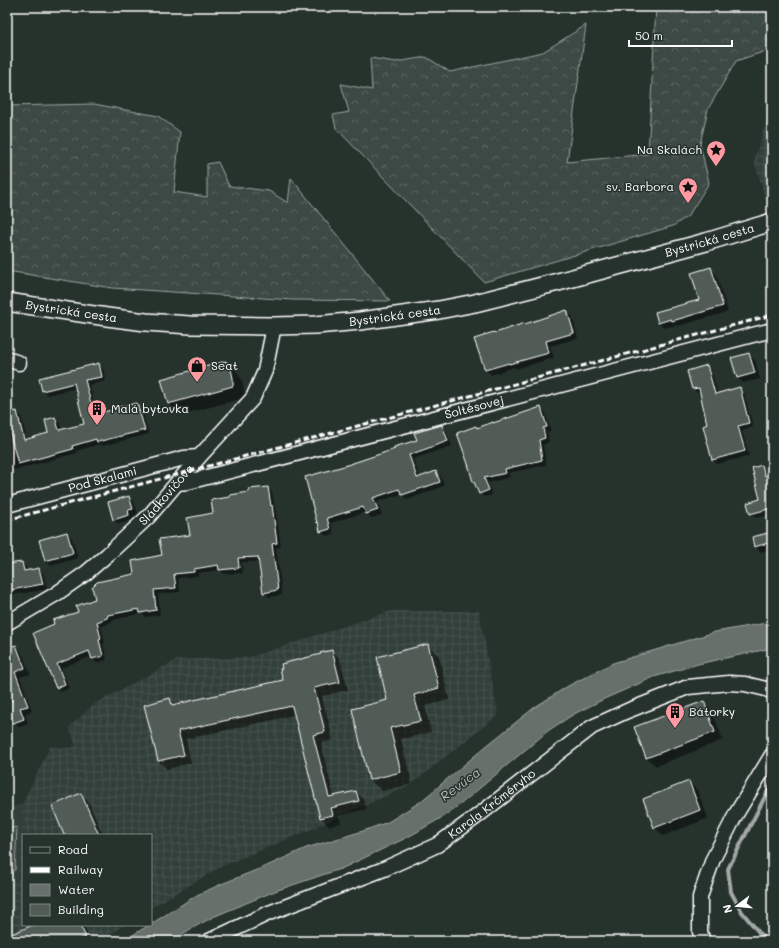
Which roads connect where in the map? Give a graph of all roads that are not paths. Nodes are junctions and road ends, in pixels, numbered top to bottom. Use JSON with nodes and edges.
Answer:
{"nodes":[{"id":1,"x":772,"y":222,"type":"edge"},
{"id":2,"x":7,"y":302,"type":"edge"},
{"id":3,"x":274,"y":326,"type":"junction"},
{"id":4,"x":772,"y":330,"type":"edge"},
{"id":5,"x":199,"y":457,"type":"junction"},
{"id":6,"x":177,"y":483,"type":"junction"},
{"id":7,"x":7,"y":505,"type":"edge"},
{"id":8,"x":7,"y":623,"type":"edge"},
{"id":9,"x":772,"y":692,"type":"edge"},
{"id":10,"x":772,"y":755,"type":"edge"},
{"id":11,"x":210,"y":941,"type":"edge"},
{"id":12,"x":703,"y":941,"type":"edge"}],
"edges":[{"from":1,"to":3,"type":"main road","name":"Bystrická cesta"},
{"from":2,"to":3,"type":"main road","name":"Bystrická cesta"},
{"from":3,"to":5,"type":"street","name":"Sládkovičova"},
{"from":4,"to":6,"type":"street","name":"Šoltésovej"},
{"from":5,"to":6,"type":"street","name":"Sládkovičova"},
{"from":5,"to":7,"type":"street","name":"Pod Skalami"},
{"from":6,"to":8,"type":"street","name":"Sládkovičova"},
{"from":9,"to":11,"type":"street","name":"Karola Krčméryho"},
{"from":10,"to":12,"type":"street"}]}
